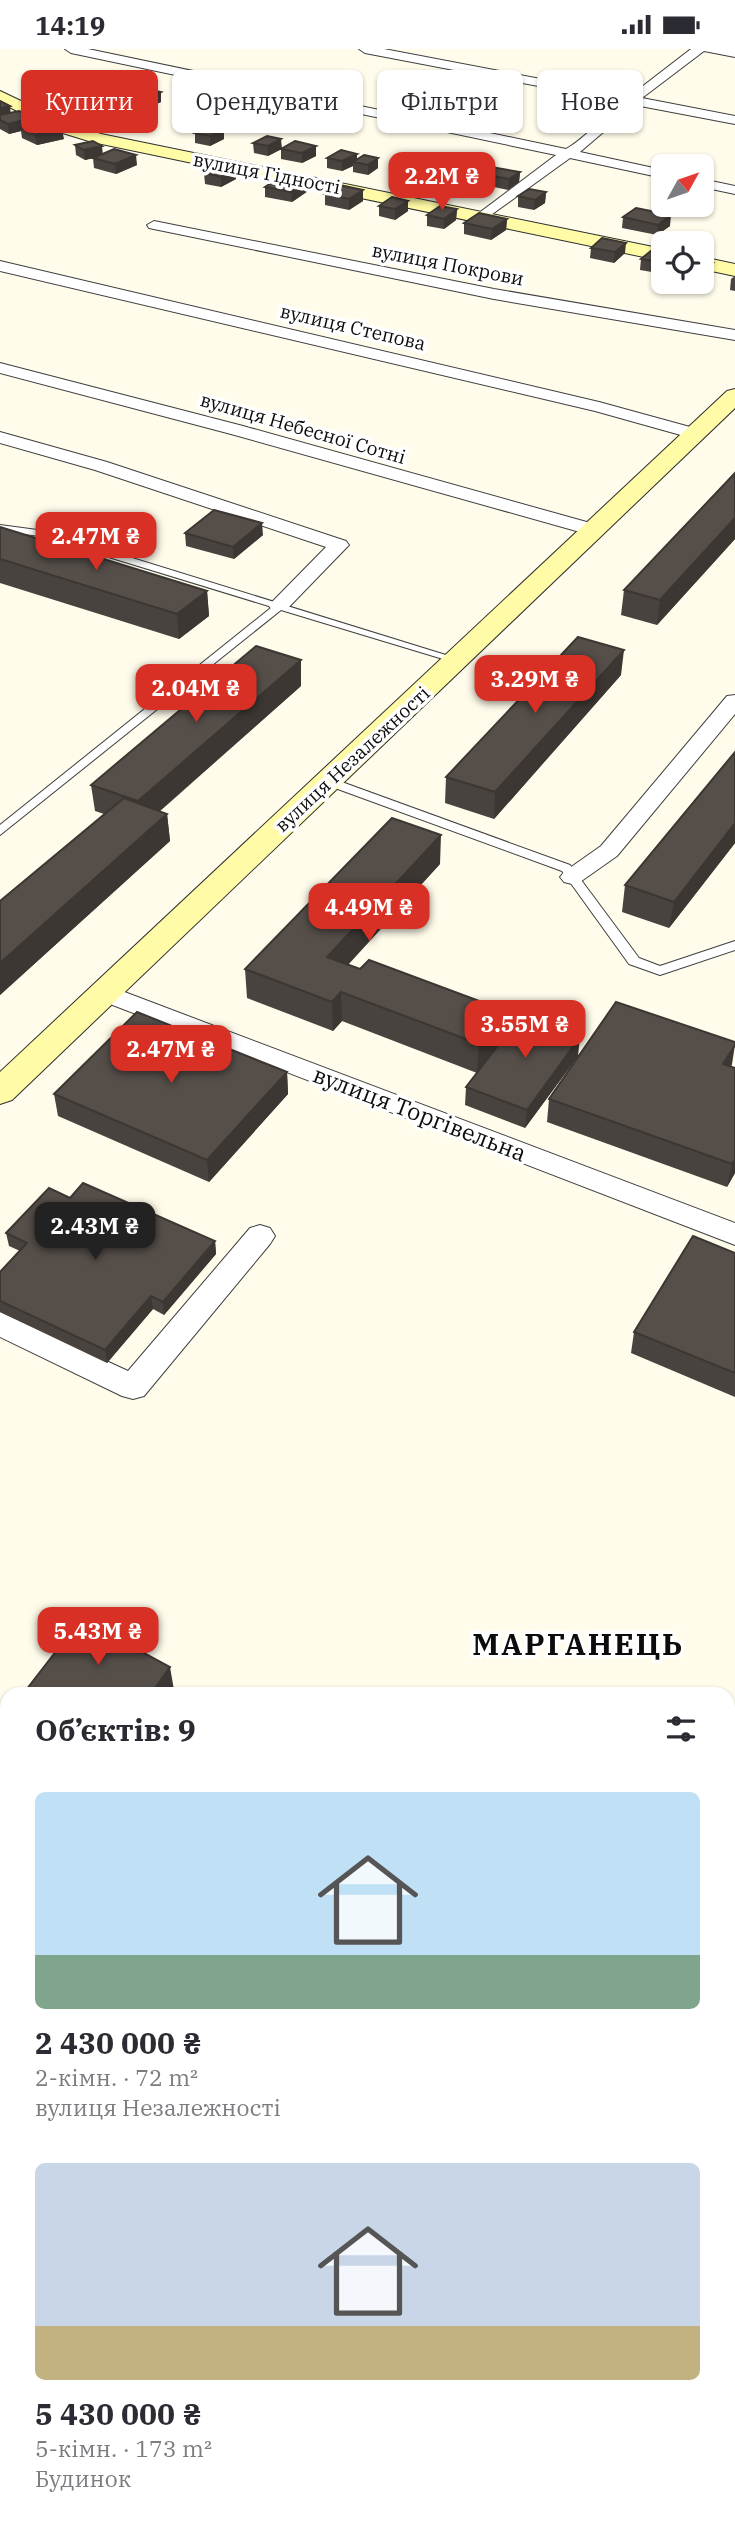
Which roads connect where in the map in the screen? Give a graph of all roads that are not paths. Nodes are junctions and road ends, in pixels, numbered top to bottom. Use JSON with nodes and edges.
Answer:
{"nodes":[{"id":1,"x":71,"y":49,"type":"edge"},
{"id":2,"x":365,"y":49,"type":"edge"},
{"id":3,"x":699,"y":49,"type":"edge"},
{"id":4,"x":708,"y":49,"type":"edge"},
{"id":5,"x":735,"y":53,"type":"edge"},
{"id":6,"x":537,"y":82,"type":"edge"},
{"id":7,"x":643,"y":93,"type":"edge"},
{"id":8,"x":0,"y":96,"type":"edge"},
{"id":9,"x":643,"y":103,"type":"edge"},
{"id":10,"x":735,"y":120,"type":"edge"},
{"id":11,"x":594,"y":133,"type":"edge"},
{"id":12,"x":567,"y":154,"type":"junction"},
{"id":13,"x":651,"y":172,"type":"edge"},
{"id":14,"x":714,"y":186,"type":"edge"},
{"id":15,"x":735,"y":190,"type":"edge"},
{"id":16,"x":484,"y":216,"type":"junction"},
{"id":17,"x":154,"y":225,"type":"dead end"},
{"id":18,"x":651,"y":252,"type":"edge"},
{"id":19,"x":0,"y":266,"type":"edge"},
{"id":20,"x":714,"y":266,"type":"edge"},
{"id":21,"x":735,"y":270,"type":"edge"},
{"id":22,"x":735,"y":335,"type":"edge"},
{"id":23,"x":0,"y":368,"type":"edge"},
{"id":24,"x":733,"y":401,"type":"edge"},
{"id":25,"x":695,"y":434,"type":"junction"},
{"id":26,"x":0,"y":437,"type":"edge"},
{"id":27,"x":0,"y":528,"type":"edge"},
{"id":28,"x":594,"y":530,"type":"junction"},
{"id":29,"x":279,"y":606,"type":"junction"},
{"id":30,"x":457,"y":660,"type":"junction"},
{"id":31,"x":735,"y":701,"type":"edge"},
{"id":32,"x":328,"y":781,"type":"junction"},
{"id":33,"x":0,"y":831,"type":"edge"},
{"id":34,"x":572,"y":877,"type":"junction"},
{"id":35,"x":735,"y":945,"type":"edge"},
{"id":36,"x":106,"y":993,"type":"junction"},
{"id":37,"x":0,"y":1092,"type":"edge"},
{"id":38,"x":735,"y":1234,"type":"edge"},
{"id":39,"x":260,"y":1236,"type":"dead end"},
{"id":40,"x":0,"y":1324,"type":"edge"}],
"edges":[{"from":1,"to":12,"type":"street"},
{"from":2,"to":6,"type":"street"},
{"from":3,"to":7,"type":"street"},
{"from":4,"to":5,"type":"street"},
{"from":8,"to":16,"type":"main road","name":"вулиця Гідності"},
{"from":9,"to":10,"type":"street"},
{"from":11,"to":12,"type":"street"},
{"from":12,"to":13,"type":"street"},
{"from":12,"to":16,"type":"street"},
{"from":14,"to":15,"type":"street"},
{"from":16,"to":18,"type":"main road","name":"вулиця Гідності"},
{"from":17,"to":22,"type":"street","name":"вулиця Покрови"},
{"from":19,"to":25,"type":"street","name":"вулиця Степова"},
{"from":20,"to":21,"type":"main road"},
{"from":23,"to":28,"type":"street","name":"вулиця Небесної Сотні"},
{"from":24,"to":25,"type":"main road","name":"вулиця Незалежності"},
{"from":25,"to":28,"type":"main road","name":"вулиця Незалежності"},
{"from":26,"to":29,"type":"street"},
{"from":27,"to":29,"type":"lane"},
{"from":28,"to":30,"type":"main road","name":"вулиця Незалежності"},
{"from":29,"to":30,"type":"lane"},
{"from":29,"to":33,"type":"lane"},
{"from":30,"to":32,"type":"main road","name":"вулиця Незалежності"},
{"from":31,"to":34,"type":"street"},
{"from":32,"to":34,"type":"lane"},
{"from":32,"to":36,"type":"main road","name":"вулиця Незалежності"},
{"from":34,"to":35,"type":"lane"},
{"from":36,"to":37,"type":"main road","name":"вулиця Незалежності"},
{"from":36,"to":38,"type":"street","name":"вулиця Торгівельна"},
{"from":39,"to":40,"type":"street"}]}
